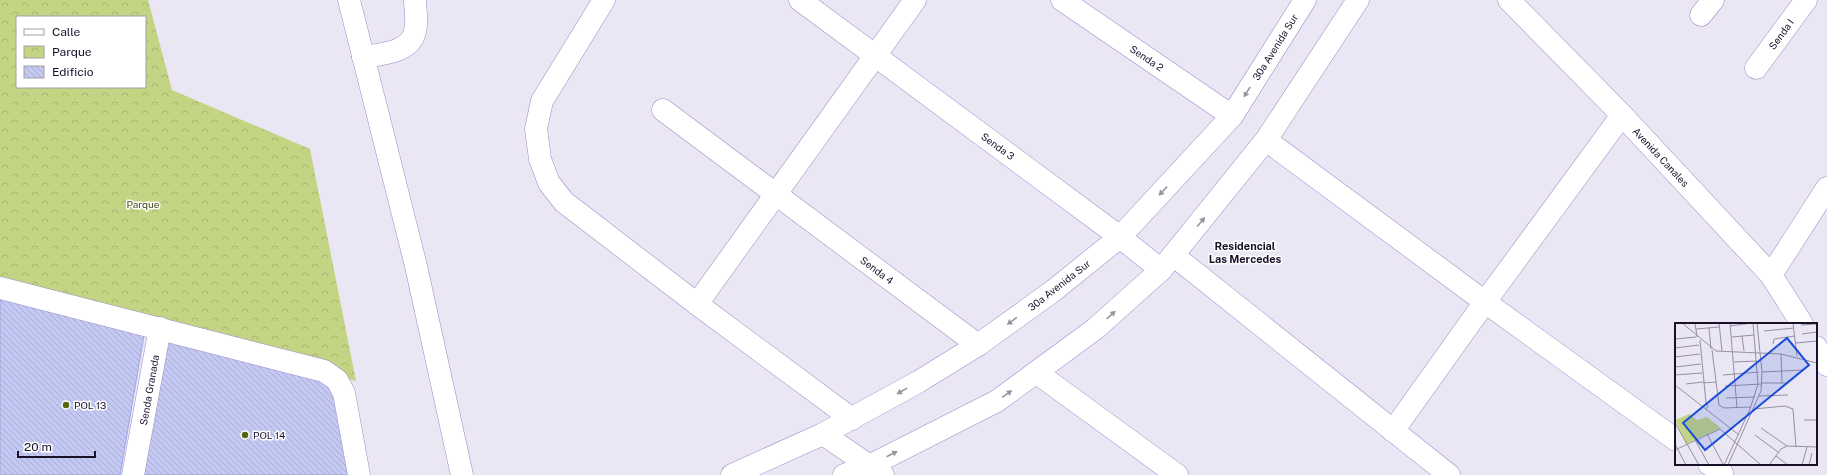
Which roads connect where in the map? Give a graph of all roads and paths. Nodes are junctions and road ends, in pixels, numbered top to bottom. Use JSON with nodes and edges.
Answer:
{"nodes":[{"id":1,"x":349,"y":0,"type":"edge"},
{"id":2,"x":414,"y":0,"type":"edge"},
{"id":3,"x":604,"y":0,"type":"edge"},
{"id":4,"x":800,"y":0,"type":"edge"},
{"id":5,"x":915,"y":0,"type":"edge"},
{"id":6,"x":1062,"y":0,"type":"edge"},
{"id":7,"x":1305,"y":0,"type":"edge"},
{"id":8,"x":1358,"y":0,"type":"edge"},
{"id":9,"x":1509,"y":0,"type":"edge"},
{"id":10,"x":1806,"y":0,"type":"edge"},
{"id":11,"x":875,"y":56,"type":"junction"},
{"id":12,"x":363,"y":57,"type":"junction"},
{"id":13,"x":1756,"y":68,"type":"dead end"},
{"id":14,"x":663,"y":110,"type":"dead end"},
{"id":15,"x":1622,"y":115,"type":"junction"},
{"id":16,"x":1232,"y":116,"type":"junction"},
{"id":17,"x":1266,"y":140,"type":"junction"},
{"id":18,"x":1827,"y":188,"type":"edge"},
{"id":19,"x":776,"y":195,"type":"junction"},
{"id":20,"x":1120,"y":237,"type":"junction"},
{"id":21,"x":1167,"y":263,"type":"junction"},
{"id":22,"x":1771,"y":274,"type":"junction"},
{"id":23,"x":0,"y":288,"type":"edge"},
{"id":24,"x":1485,"y":302,"type":"junction"},
{"id":25,"x":697,"y":304,"type":"junction"},
{"id":26,"x":1801,"y":323,"type":"edge"},
{"id":27,"x":160,"y":328,"type":"junction"},
{"id":28,"x":978,"y":345,"type":"junction"},
{"id":29,"x":1817,"y":349,"type":"edge"},
{"id":30,"x":1827,"y":365,"type":"edge"},
{"id":31,"x":1037,"y":373,"type":"junction"},
{"id":32,"x":852,"y":419,"type":"junction"},
{"id":33,"x":1393,"y":431,"type":"junction"},
{"id":34,"x":823,"y":434,"type":"junction"},
{"id":35,"x":1675,"y":439,"type":"edge"},
{"id":36,"x":876,"y":470,"type":"edge"},
{"id":37,"x":133,"y":475,"type":"edge"},
{"id":38,"x":359,"y":475,"type":"edge"},
{"id":39,"x":462,"y":475,"type":"edge"},
{"id":40,"x":732,"y":475,"type":"edge"},
{"id":41,"x":844,"y":475,"type":"edge"},
{"id":42,"x":1177,"y":475,"type":"edge"},
{"id":43,"x":1449,"y":475,"type":"edge"}],
"edges":[{"from":1,"to":12,"type":"street"},
{"from":2,"to":12,"type":"street"},
{"from":3,"to":25,"type":"street"},
{"from":4,"to":11,"type":"street","name":"Senda 3"},
{"from":5,"to":11,"type":"street"},
{"from":6,"to":16,"type":"street","name":"Senda 2"},
{"from":7,"to":16,"type":"street","name":"30a Avenida Sur","one_way":true},
{"from":8,"to":17,"type":"street"},
{"from":9,"to":15,"type":"street","name":"Avenida Canales"},
{"from":10,"to":13,"type":"street","name":"Senda I"},
{"from":11,"to":19,"type":"street"},
{"from":11,"to":20,"type":"street","name":"Senda 3"},
{"from":12,"to":39,"type":"street"},
{"from":14,"to":19,"type":"street","name":"Senda 4"},
{"from":15,"to":22,"type":"street","name":"Avenida Canales"},
{"from":15,"to":24,"type":"street"},
{"from":16,"to":20,"type":"street","name":"30a Avenida Sur","one_way":true},
{"from":21,"to":17,"type":"street","one_way":true},
{"from":17,"to":24,"type":"street"},
{"from":18,"to":22,"type":"street"},
{"from":19,"to":25,"type":"street"},
{"from":19,"to":28,"type":"street","name":"Senda 4"},
{"from":20,"to":21,"type":"street","name":"Senda 3"},
{"from":20,"to":28,"type":"street","name":"30a Avenida Sur","one_way":true},
{"from":31,"to":21,"type":"street","one_way":true},
{"from":21,"to":33,"type":"street","name":"Senda 3"},
{"from":22,"to":26,"type":"street","name":"Avenida Canales"},
{"from":23,"to":27,"type":"street"},
{"from":24,"to":33,"type":"street"},
{"from":24,"to":35,"type":"street"},
{"from":25,"to":32,"type":"street"},
{"from":27,"to":37,"type":"street","name":"Senda Granada"},
{"from":27,"to":38,"type":"street"},
{"from":28,"to":32,"type":"street","name":"30a Avenida Sur","one_way":true},
{"from":29,"to":30,"type":"street"},
{"from":36,"to":31,"type":"street","one_way":true},
{"from":31,"to":42,"type":"street"},
{"from":32,"to":34,"type":"street","name":"30a Avenida Sur"},
{"from":33,"to":43,"type":"street","name":"Senda 3"},
{"from":34,"to":36,"type":"street"},
{"from":34,"to":40,"type":"street","name":"30a Avenida Sur"},
{"from":36,"to":41,"type":"street"}]}
